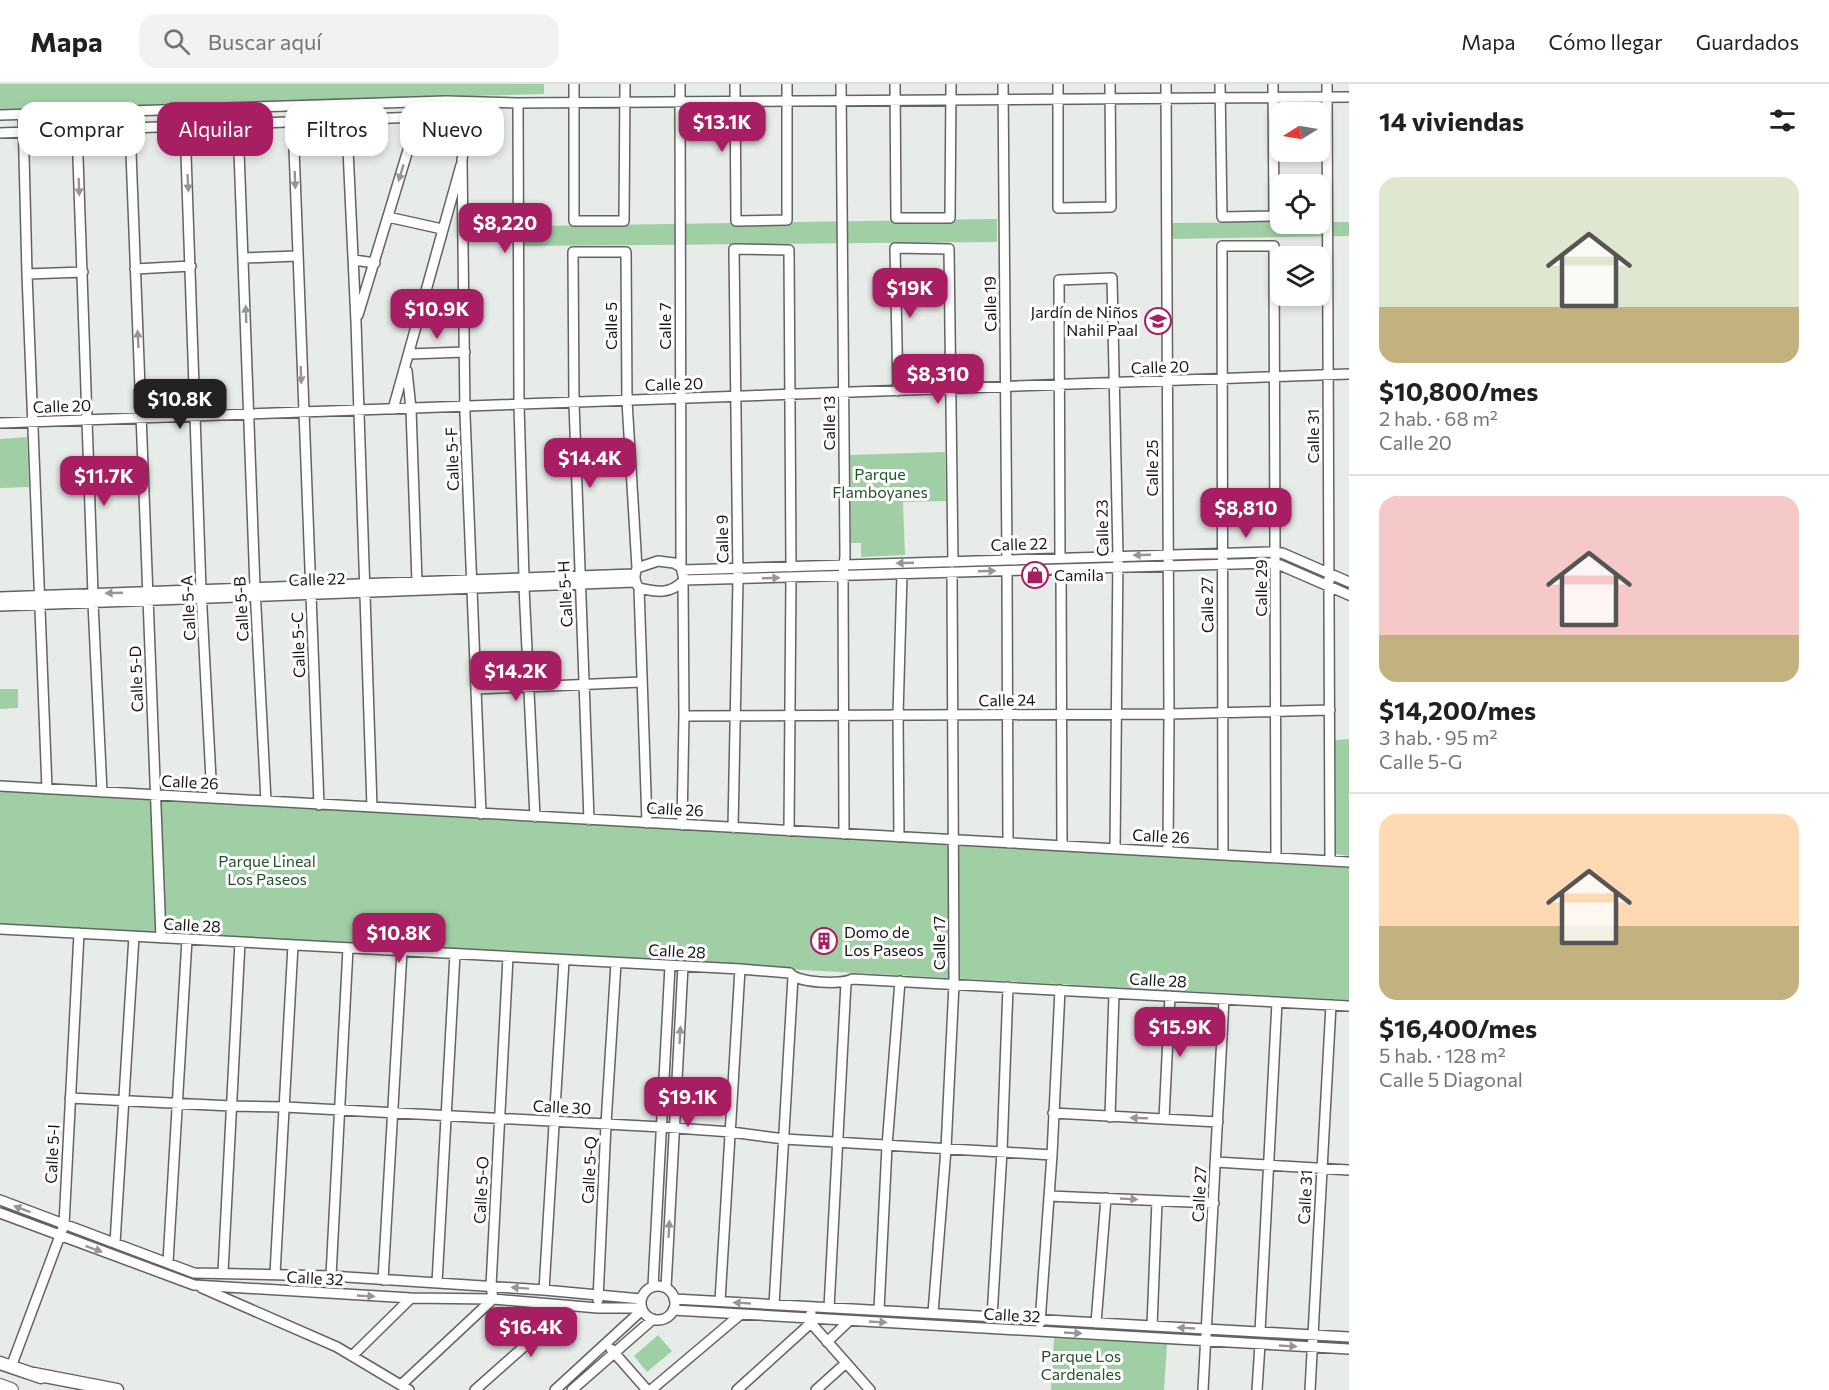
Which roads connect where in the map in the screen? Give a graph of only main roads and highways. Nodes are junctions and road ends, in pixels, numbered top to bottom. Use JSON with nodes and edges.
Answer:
{"nodes":[{"id":1,"x":5,"y":1365,"type":"edge"},
{"id":2,"x":34,"y":1374,"type":"junction"},
{"id":3,"x":0,"y":1386,"type":"edge"},
{"id":4,"x":11,"y":1390,"type":"edge"},
{"id":5,"x":76,"y":1390,"type":"edge"},
{"id":6,"x":117,"y":1390,"type":"edge"}],
"edges":[{"from":1,"to":2,"type":"main road"},
{"from":2,"to":5,"type":"main road"},
{"from":2,"to":6,"type":"main road"},
{"from":3,"to":4,"type":"highway"}]}
